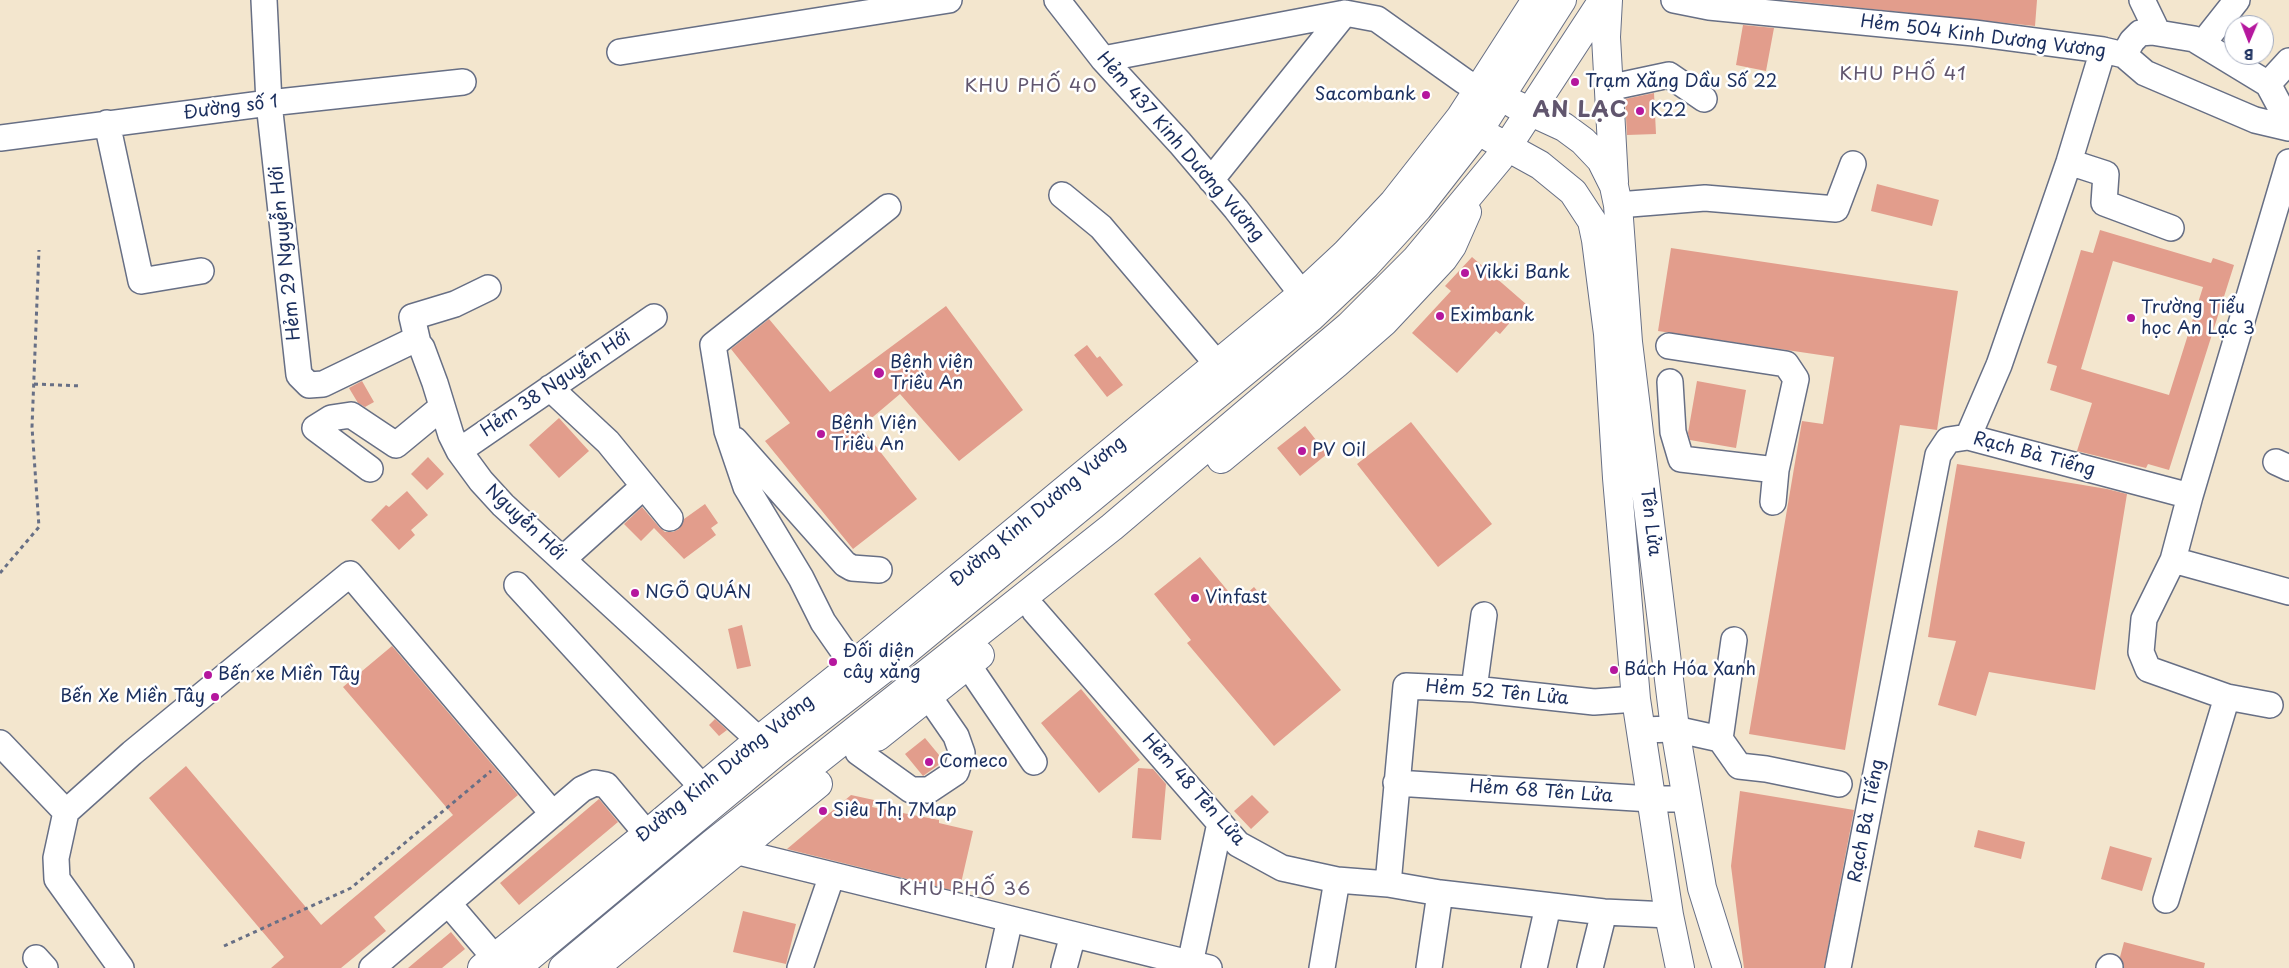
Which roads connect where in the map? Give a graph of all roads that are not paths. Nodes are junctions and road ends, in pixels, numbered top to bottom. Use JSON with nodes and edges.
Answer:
{"nodes":[{"id":1,"x":264,"y":0,"type":"edge"},
{"id":2,"x":949,"y":0,"type":"edge"},
{"id":3,"x":1057,"y":0,"type":"edge"},
{"id":4,"x":1536,"y":0,"type":"edge"},
{"id":5,"x":1562,"y":0,"type":"edge"},
{"id":6,"x":1603,"y":0,"type":"edge"},
{"id":7,"x":1608,"y":0,"type":"edge"},
{"id":8,"x":1674,"y":0,"type":"edge"},
{"id":9,"x":2142,"y":0,"type":"edge"},
{"id":10,"x":2237,"y":0,"type":"edge"},
{"id":11,"x":1345,"y":13,"type":"junction"},
{"id":12,"x":2158,"y":33,"type":"junction"},
{"id":13,"x":2203,"y":43,"type":"junction"},
{"id":14,"x":620,"y":52,"type":"dead end"},
{"id":15,"x":2114,"y":52,"type":"junction"},
{"id":16,"x":1102,"y":59,"type":"junction"},
{"id":17,"x":2289,"y":62,"type":"edge"},
{"id":18,"x":463,"y":82,"type":"dead end"},
{"id":19,"x":2268,"y":84,"type":"junction"},
{"id":20,"x":1608,"y":88,"type":"junction"},
{"id":21,"x":1490,"y":94,"type":"junction"},
{"id":22,"x":1704,"y":99,"type":"dead end"},
{"id":23,"x":269,"y":103,"type":"junction"},
{"id":24,"x":1531,"y":111,"type":"junction"},
{"id":25,"x":107,"y":123,"type":"junction"},
{"id":26,"x":2289,"y":123,"type":"edge"},
{"id":27,"x":1469,"y":124,"type":"junction"},
{"id":28,"x":2289,"y":128,"type":"edge"},
{"id":29,"x":0,"y":138,"type":"edge"},
{"id":30,"x":1506,"y":147,"type":"junction"},
{"id":31,"x":2069,"y":162,"type":"junction"},
{"id":32,"x":2289,"y":162,"type":"edge"},
{"id":33,"x":1853,"y":164,"type":"dead end"},
{"id":34,"x":1211,"y":180,"type":"junction"},
{"id":35,"x":1062,"y":195,"type":"dead end"},
{"id":36,"x":1616,"y":196,"type":"junction"},
{"id":37,"x":888,"y":207,"type":"dead end"},
{"id":38,"x":2171,"y":228,"type":"dead end"},
{"id":39,"x":201,"y":271,"type":"dead end"},
{"id":40,"x":488,"y":288,"type":"dead end"},
{"id":41,"x":1302,"y":294,"type":"junction"},
{"id":42,"x":654,"y":317,"type":"dead end"},
{"id":43,"x":418,"y":343,"type":"junction"},
{"id":44,"x":1669,"y":346,"type":"dead end"},
{"id":45,"x":1218,"y":365,"type":"junction"},
{"id":46,"x":1670,"y":382,"type":"dead end"},
{"id":47,"x":550,"y":388,"type":"junction"},
{"id":48,"x":442,"y":407,"type":"junction"},
{"id":49,"x":726,"y":431,"type":"junction"},
{"id":50,"x":1968,"y":437,"type":"junction"},
{"id":51,"x":459,"y":451,"type":"junction"},
{"id":52,"x":1681,"y":459,"type":"junction"},
{"id":53,"x":1643,"y":461,"type":"junction"},
{"id":54,"x":370,"y":469,"type":"dead end"},
{"id":55,"x":1776,"y":470,"type":"junction"},
{"id":56,"x":644,"y":486,"type":"junction"},
{"id":57,"x":1082,"y":490,"type":"junction"},
{"id":58,"x":2190,"y":496,"type":"junction"},
{"id":59,"x":1773,"y":502,"type":"dead end"},
{"id":60,"x":670,"y":518,"type":"dead end"},
{"id":61,"x":1117,"y":533,"type":"junction"},
{"id":62,"x":563,"y":559,"type":"junction"},
{"id":63,"x":2173,"y":560,"type":"junction"},
{"id":64,"x":878,"y":570,"type":"dead end"},
{"id":65,"x":517,"y":585,"type":"dead end"},
{"id":66,"x":2289,"y":592,"type":"edge"},
{"id":67,"x":1029,"y":604,"type":"junction"},
{"id":68,"x":1484,"y":615,"type":"dead end"},
{"id":69,"x":1734,"y":640,"type":"dead end"},
{"id":70,"x":853,"y":665,"type":"junction"},
{"id":71,"x":968,"y":665,"type":"junction"},
{"id":72,"x":1474,"y":690,"type":"junction"},
{"id":73,"x":2227,"y":696,"type":"junction"},
{"id":74,"x":929,"y":697,"type":"junction"},
{"id":75,"x":1636,"y":699,"type":"junction"},
{"id":76,"x":2270,"y":705,"type":"dead end"},
{"id":77,"x":1674,"y":729,"type":"junction"},
{"id":78,"x":1641,"y":730,"type":"junction"},
{"id":79,"x":1720,"y":739,"type":"junction"},
{"id":80,"x":758,"y":740,"type":"junction"},
{"id":81,"x":0,"y":743,"type":"edge"},
{"id":82,"x":858,"y":752,"type":"junction"},
{"id":83,"x":1034,"y":762,"type":"dead end"},
{"id":84,"x":1396,"y":783,"type":"junction"},
{"id":85,"x":1839,"y":784,"type":"dead end"},
{"id":86,"x":703,"y":788,"type":"junction"},
{"id":87,"x":1651,"y":799,"type":"junction"},
{"id":88,"x":1687,"y":799,"type":"junction"},
{"id":89,"x":66,"y":812,"type":"junction"},
{"id":90,"x":553,"y":814,"type":"junction"},
{"id":91,"x":1220,"y":823,"type":"junction"},
{"id":92,"x":653,"y":841,"type":"junction"},
{"id":93,"x":724,"y":848,"type":"junction"},
{"id":94,"x":832,"y":875,"type":"junction"},
{"id":95,"x":1337,"y":880,"type":"junction"},
{"id":96,"x":1388,"y":884,"type":"junction"},
{"id":97,"x":1440,"y":893,"type":"junction"},
{"id":98,"x":2166,"y":900,"type":"dead end"},
{"id":99,"x":448,"y":903,"type":"junction"},
{"id":100,"x":1548,"y":906,"type":"junction"},
{"id":101,"x":1604,"y":912,"type":"junction"},
{"id":102,"x":1669,"y":915,"type":"junction"},
{"id":103,"x":1010,"y":919,"type":"junction"},
{"id":104,"x":1073,"y":935,"type":"junction"},
{"id":105,"x":499,"y":965,"type":"edge"},
{"id":106,"x":1200,"y":966,"type":"edge"},
{"id":107,"x":121,"y":968,"type":"edge"},
{"id":108,"x":372,"y":968,"type":"edge"},
{"id":109,"x":563,"y":968,"type":"edge"},
{"id":110,"x":594,"y":968,"type":"edge"},
{"id":111,"x":800,"y":968,"type":"edge"},
{"id":112,"x":999,"y":968,"type":"edge"},
{"id":113,"x":1064,"y":968,"type":"edge"},
{"id":114,"x":1322,"y":968,"type":"edge"},
{"id":115,"x":1429,"y":968,"type":"edge"},
{"id":116,"x":1534,"y":968,"type":"edge"},
{"id":117,"x":1590,"y":968,"type":"edge"},
{"id":118,"x":1680,"y":968,"type":"edge"},
{"id":119,"x":1726,"y":968,"type":"edge"},
{"id":120,"x":1838,"y":968,"type":"edge"}],
"edges":[{"from":1,"to":23,"type":"street"},
{"from":2,"to":14,"type":"street"},
{"from":3,"to":16,"type":"street","name":"Hẻm 437 Kinh Dương Vương"},
{"from":4,"to":21,"type":"main road","name":"Đường Kinh Dương Vương"},
{"from":5,"to":21,"type":"main road","name":"Đường Kinh Dương Vương"},
{"from":6,"to":24,"type":"main road"},
{"from":7,"to":20,"type":"main road"},
{"from":8,"to":15,"type":"street","name":"Hẻm 504 Kinh Dương Vương"},
{"from":9,"to":12,"type":"street"},
{"from":10,"to":13,"type":"street"},
{"from":11,"to":16,"type":"street"},
{"from":11,"to":21,"type":"street"},
{"from":11,"to":34,"type":"street"},
{"from":12,"to":13,"type":"street","name":"Hẻm 504 Kinh Dương Vương"},
{"from":12,"to":15,"type":"street","name":"Hẻm 504 Kinh Dương Vương"},
{"from":13,"to":19,"type":"street","name":"Hẻm 504 Kinh Dương Vương"},
{"from":15,"to":28,"type":"street"},
{"from":15,"to":31,"type":"street"},
{"from":16,"to":34,"type":"street","name":"Hẻm 437 Kinh Dương Vương"},
{"from":17,"to":19,"type":"street"},
{"from":18,"to":23,"type":"street","name":"Đường số 1"},
{"from":19,"to":26,"type":"street"},
{"from":20,"to":22,"type":"street"},
{"from":20,"to":36,"type":"main road"},
{"from":21,"to":24,"type":"main road","name":"Tên Lửa"},
{"from":21,"to":27,"type":"main road","name":"Đường Kinh Dương Vương"},
{"from":23,"to":25,"type":"street","name":"Đường số 1"},
{"from":23,"to":43,"type":"street","name":"Hẻm 29 Nguyễn Hới"},
{"from":24,"to":30,"type":"main road"},
{"from":24,"to":36,"type":"main road","name":"Tên Lửa"},
{"from":25,"to":29,"type":"street","name":"Đường số 1"},
{"from":25,"to":39,"type":"street"},
{"from":27,"to":30,"type":"main road","name":"Tên Lửa"},
{"from":27,"to":41,"type":"main road","name":"Đường Kinh Dương Vương"},
{"from":27,"to":57,"type":"main road","name":"Đường Kinh Dương Vương"},
{"from":30,"to":61,"type":"main road"},
{"from":30,"to":75,"type":"main road","name":"Tên Lửa"},
{"from":31,"to":38,"type":"street"},
{"from":31,"to":50,"type":"street"},
{"from":32,"to":58,"type":"street"},
{"from":33,"to":36,"type":"street"},
{"from":34,"to":41,"type":"street","name":"Hẻm 437 Kinh Dương Vương"},
{"from":35,"to":45,"type":"street"},
{"from":36,"to":53,"type":"main road","name":"Tên Lửa"},
{"from":37,"to":49,"type":"street"},
{"from":40,"to":43,"type":"street","name":"Nguyễn Hới"},
{"from":41,"to":45,"type":"main road","name":"Đường Kinh Dương Vương"},
{"from":42,"to":47,"type":"street","name":"Hẻm 38 Nguyễn Hới"},
{"from":43,"to":48,"type":"street","name":"Nguyễn Hới"},
{"from":44,"to":55,"type":"street"},
{"from":45,"to":57,"type":"main road","name":"Đường Kinh Dương Vương"},
{"from":46,"to":52,"type":"street"},
{"from":47,"to":51,"type":"street","name":"Hẻm 38 Nguyễn Hới"},
{"from":47,"to":56,"type":"street"},
{"from":48,"to":51,"type":"street","name":"Nguyễn Hới"},
{"from":48,"to":54,"type":"street"},
{"from":49,"to":64,"type":"street"},
{"from":49,"to":70,"type":"street"},
{"from":50,"to":58,"type":"street","name":"Rạch Bà Tiếng"},
{"from":50,"to":120,"type":"street","name":"Rạch Bà Tiếng"},
{"from":51,"to":62,"type":"street","name":"Nguyễn Hới"},
{"from":52,"to":53,"type":"street"},
{"from":52,"to":55,"type":"street"},
{"from":53,"to":77,"type":"main road","name":"Tên Lửa"},
{"from":55,"to":59,"type":"street"},
{"from":56,"to":60,"type":"street"},
{"from":56,"to":62,"type":"street"},
{"from":57,"to":61,"type":"main road"},
{"from":57,"to":70,"type":"main road","name":"Đường Kinh Dương Vương"},
{"from":57,"to":92,"type":"main road","name":"Đường Kinh Dương Vương"},
{"from":58,"to":63,"type":"street"},
{"from":61,"to":67,"type":"main road"},
{"from":62,"to":80,"type":"street","name":"Nguyễn Hới"},
{"from":63,"to":66,"type":"street"},
{"from":63,"to":73,"type":"street"},
{"from":65,"to":86,"type":"street"},
{"from":67,"to":71,"type":"main road"},
{"from":67,"to":91,"type":"street","name":"Hẻm 48 Tên Lửa"},
{"from":67,"to":93,"type":"main road"},
{"from":68,"to":72,"type":"street"},
{"from":69,"to":79,"type":"street"},
{"from":70,"to":80,"type":"main road","name":"Đường Kinh Dương Vương"},
{"from":71,"to":74,"type":"main road"},
{"from":71,"to":83,"type":"street"},
{"from":72,"to":75,"type":"street","name":"Hẻm 52 Tên Lửa"},
{"from":72,"to":84,"type":"street","name":"Hẻm 52 Tên Lửa"},
{"from":73,"to":76,"type":"street"},
{"from":73,"to":98,"type":"street"},
{"from":74,"to":82,"type":"main road"},
{"from":74,"to":82,"type":"street"},
{"from":75,"to":78,"type":"main road","name":"Tên Lửa"},
{"from":77,"to":78,"type":"street"},
{"from":77,"to":79,"type":"street"},
{"from":77,"to":88,"type":"main road","name":"Tên Lửa"},
{"from":78,"to":87,"type":"main road","name":"Tên Lửa"},
{"from":79,"to":85,"type":"street"},
{"from":80,"to":86,"type":"main road","name":"Đường Kinh Dương Vương"},
{"from":81,"to":89,"type":"street"},
{"from":82,"to":93,"type":"main road"},
{"from":84,"to":87,"type":"street","name":"Hẻm 68 Tên Lửa"},
{"from":84,"to":96,"type":"street","name":"Hẻm 52 Tên Lửa"},
{"from":86,"to":92,"type":"main road","name":"Đường Kinh Dương Vương"},
{"from":87,"to":88,"type":"street","name":"Hẻm 68 Tên Lửa"},
{"from":87,"to":102,"type":"main road","name":"Tên Lửa"},
{"from":88,"to":119,"type":"main road","name":"Tên Lửa"},
{"from":89,"to":90,"type":"street"},
{"from":89,"to":107,"type":"street"},
{"from":90,"to":92,"type":"street"},
{"from":90,"to":99,"type":"street"},
{"from":91,"to":95,"type":"street","name":"Hẻm 48 Tên Lửa"},
{"from":91,"to":106,"type":"street"},
{"from":92,"to":105,"type":"main road","name":"Đường Kinh Dương Vương"},
{"from":93,"to":94,"type":"street"},
{"from":93,"to":109,"type":"main road"},
{"from":93,"to":110,"type":"main road"},
{"from":94,"to":103,"type":"street"},
{"from":94,"to":111,"type":"street"},
{"from":95,"to":96,"type":"street","name":"Hẻm 48 Tên Lửa"},
{"from":95,"to":114,"type":"street"},
{"from":96,"to":97,"type":"street","name":"Hẻm 48 Tên Lửa"},
{"from":97,"to":100,"type":"street","name":"Hẻm 48 Tên Lửa"},
{"from":97,"to":115,"type":"street"},
{"from":99,"to":105,"type":"street"},
{"from":99,"to":108,"type":"street"},
{"from":100,"to":101,"type":"street","name":"Hẻm 48 Tên Lửa"},
{"from":100,"to":116,"type":"street"},
{"from":101,"to":102,"type":"street","name":"Hẻm 48 Tên Lửa"},
{"from":101,"to":117,"type":"street"},
{"from":102,"to":118,"type":"main road","name":"Tên Lửa"},
{"from":103,"to":104,"type":"street"},
{"from":103,"to":112,"type":"street"},
{"from":104,"to":106,"type":"street"},
{"from":104,"to":113,"type":"street"}]}
